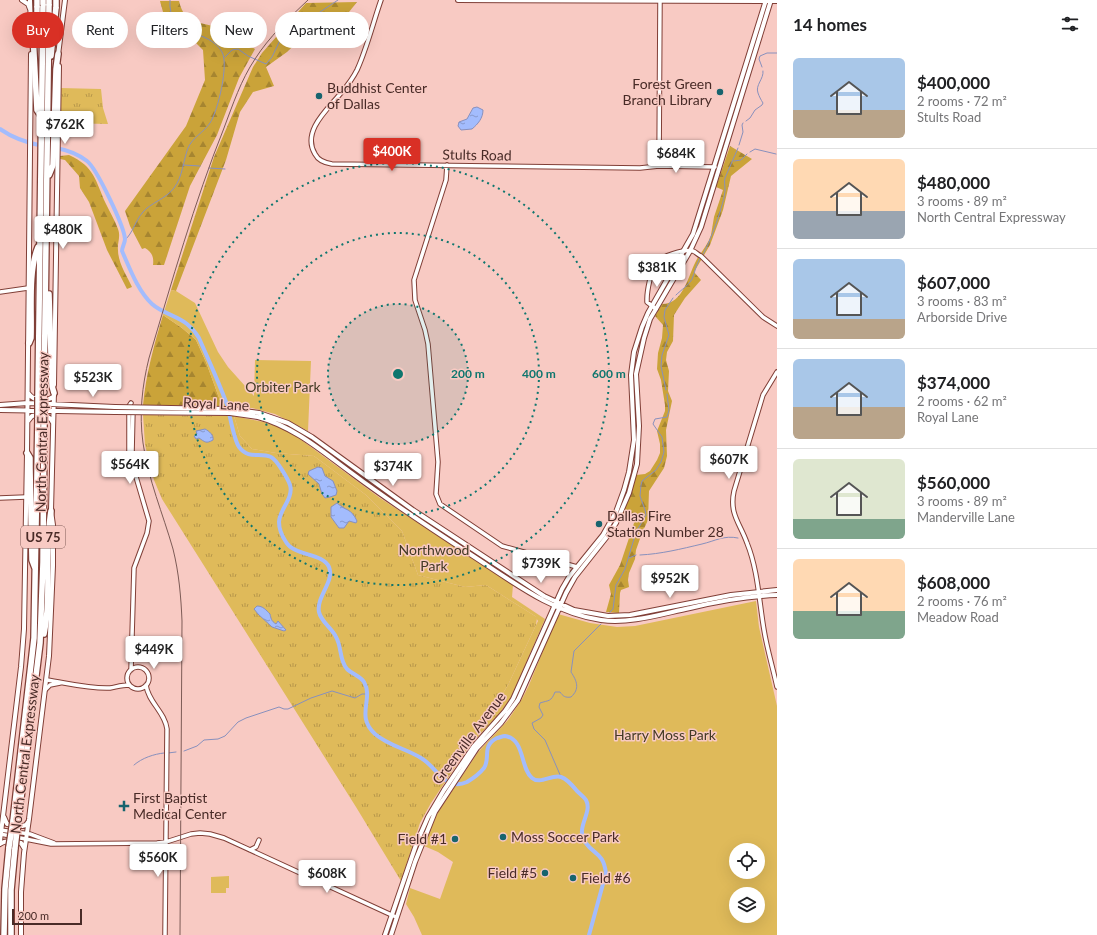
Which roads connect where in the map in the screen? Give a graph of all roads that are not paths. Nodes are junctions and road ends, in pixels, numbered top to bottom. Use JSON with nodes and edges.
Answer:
{"nodes":[{"id":1,"x":22,"y":0,"type":"edge"},
{"id":2,"x":30,"y":0,"type":"edge"},
{"id":3,"x":56,"y":0,"type":"edge"},
{"id":4,"x":65,"y":0,"type":"edge"},
{"id":5,"x":381,"y":0,"type":"edge"},
{"id":6,"x":458,"y":0,"type":"edge"},
{"id":7,"x":554,"y":0,"type":"edge"},
{"id":8,"x":632,"y":1,"type":"edge"},
{"id":9,"x":660,"y":1,"type":"edge"},
{"id":10,"x":701,"y":1,"type":"edge"},
{"id":11,"x":735,"y":1,"type":"edge"},
{"id":12,"x":766,"y":1,"type":"edge"},
{"id":13,"x":771,"y":1,"type":"edge"},
{"id":14,"x":777,"y":1,"type":"edge"},
{"id":15,"x":43,"y":2,"type":"edge"},
{"id":16,"x":64,"y":9,"type":"junction"},
{"id":17,"x":30,"y":10,"type":"junction"},
{"id":18,"x":757,"y":30,"type":"junction"},
{"id":19,"x":758,"y":46,"type":"junction"},
{"id":20,"x":31,"y":48,"type":"edge"},
{"id":21,"x":34,"y":48,"type":"edge"},
{"id":22,"x":58,"y":54,"type":"joint"},
{"id":23,"x":49,"y":68,"type":"junction"},
{"id":24,"x":42,"y":118,"type":"junction"},
{"id":25,"x":45,"y":129,"type":"junction"},
{"id":26,"x":56,"y":131,"type":"junction"},
{"id":27,"x":447,"y":165,"type":"junction"},
{"id":28,"x":659,"y":166,"type":"junction"},
{"id":29,"x":717,"y":167,"type":"junction"},
{"id":30,"x":47,"y":181,"type":"junction"},
{"id":31,"x":40,"y":243,"type":"junction"},
{"id":32,"x":684,"y":251,"type":"junction"},
{"id":33,"x":690,"y":251,"type":"junction"},
{"id":34,"x":46,"y":276,"type":"junction"},
{"id":35,"x":28,"y":288,"type":"junction"},
{"id":36,"x":0,"y":292,"type":"edge"},
{"id":37,"x":654,"y":307,"type":"junction"},
{"id":38,"x":777,"y":326,"type":"edge"},
{"id":39,"x":29,"y":343,"type":"junction"},
{"id":40,"x":777,"y":372,"type":"edge"},
{"id":41,"x":28,"y":392,"type":"junction"},
{"id":42,"x":54,"y":395,"type":"junction"},
{"id":43,"x":41,"y":397,"type":"junction"},
{"id":44,"x":28,"y":404,"type":"junction"},
{"id":45,"x":0,"y":405,"type":"edge"},
{"id":46,"x":54,"y":405,"type":"junction"},
{"id":47,"x":0,"y":410,"type":"edge"},
{"id":48,"x":115,"y":410,"type":"junction"},
{"id":49,"x":28,"y":411,"type":"junction"},
{"id":50,"x":54,"y":411,"type":"junction"},
{"id":51,"x":41,"y":418,"type":"junction"},
{"id":52,"x":28,"y":421,"type":"junction"},
{"id":53,"x":54,"y":425,"type":"junction"},
{"id":54,"x":28,"y":453,"type":"junction"},
{"id":55,"x":130,"y":457,"type":"junction"},
{"id":56,"x":114,"y":458,"type":"dead end"},
{"id":57,"x":134,"y":469,"type":"junction"},
{"id":58,"x":26,"y":497,"type":"junction"},
{"id":59,"x":0,"y":498,"type":"edge"},
{"id":60,"x":51,"y":511,"type":"junction"},
{"id":61,"x":601,"y":542,"type":"junction"},
{"id":62,"x":577,"y":567,"type":"junction"},
{"id":63,"x":36,"y":569,"type":"junction"},
{"id":64,"x":777,"y":590,"type":"edge"},
{"id":65,"x":759,"y":594,"type":"junction"},
{"id":66,"x":777,"y":595,"type":"edge"},
{"id":67,"x":555,"y":604,"type":"junction"},
{"id":68,"x":560,"y":606,"type":"junction"},
{"id":69,"x":603,"y":615,"type":"junction"},
{"id":70,"x":602,"y":620,"type":"junction"},
{"id":71,"x":534,"y":651,"type":"junction"},
{"id":72,"x":539,"y":654,"type":"junction"},
{"id":73,"x":40,"y":656,"type":"junction"},
{"id":74,"x":131,"y":660,"type":"junction"},
{"id":75,"x":137,"y":667,"type":"junction"},
{"id":76,"x":131,"y":670,"type":"junction"},
{"id":77,"x":47,"y":680,"type":"junction"},
{"id":78,"x":127,"y":680,"type":"junction"},
{"id":79,"x":60,"y":683,"type":"junction"},
{"id":80,"x":129,"y":685,"type":"junction"},
{"id":81,"x":146,"y":685,"type":"junction"},
{"id":82,"x":117,"y":687,"type":"junction"},
{"id":83,"x":777,"y":687,"type":"edge"},
{"id":84,"x":141,"y":689,"type":"junction"},
{"id":85,"x":46,"y":690,"type":"junction"},
{"id":86,"x":148,"y":694,"type":"junction"},
{"id":87,"x":507,"y":712,"type":"junction"},
{"id":88,"x":3,"y":815,"type":"junction"},
{"id":89,"x":29,"y":819,"type":"junction"},
{"id":90,"x":15,"y":821,"type":"junction"},
{"id":91,"x":429,"y":821,"type":"junction"},
{"id":92,"x":0,"y":832,"type":"edge"},
{"id":93,"x":26,"y":836,"type":"junction"},
{"id":94,"x":259,"y":840,"type":"dead end"},
{"id":95,"x":0,"y":842,"type":"edge"},
{"id":96,"x":166,"y":842,"type":"junction"},
{"id":97,"x":417,"y":842,"type":"junction"},
{"id":98,"x":422,"y":844,"type":"junction"},
{"id":99,"x":12,"y":847,"type":"junction"},
{"id":100,"x":24,"y":849,"type":"junction"},
{"id":101,"x":250,"y":850,"type":"junction"},
{"id":102,"x":411,"y":866,"type":"junction"},
{"id":103,"x":394,"y":916,"type":"junction"},
{"id":104,"x":4,"y":934,"type":"edge"},
{"id":105,"x":12,"y":935,"type":"edge"},
{"id":106,"x":20,"y":935,"type":"edge"},
{"id":107,"x":165,"y":935,"type":"edge"},
{"id":108,"x":385,"y":935,"type":"edge"},
{"id":109,"x":391,"y":935,"type":"edge"}],
"edges":[{"from":1,"to":17,"type":"main road"},
{"from":2,"to":17,"type":"main road","name":"North Central Expressway"},
{"from":3,"to":23,"type":"highway","bridge":true},
{"from":4,"to":16,"type":"main road"},
{"from":5,"to":27,"type":"street","name":"Stults Road"},
{"from":6,"to":7,"type":"main road"},
{"from":7,"to":8,"type":"main road"},
{"from":8,"to":9,"type":"main road"},
{"from":9,"to":10,"type":"main road"},
{"from":9,"to":28,"type":"street"},
{"from":10,"to":11,"type":"main road"},
{"from":11,"to":12,"type":"main road"},
{"from":12,"to":13,"type":"main road"},
{"from":12,"to":18,"type":"main road","name":"Greenville Avenue"},
{"from":13,"to":14,"type":"main road"},
{"from":13,"to":19,"type":"main road","name":"Greenville Avenue"},
{"from":15,"to":23,"type":"highway","name":"North Central Expressway","number":"US 75"},
{"from":15,"to":24,"type":"highway","name":"North Central Expressway","number":"US 75"},
{"from":16,"to":17,"type":"main road"},
{"from":16,"to":22,"type":"main road"},
{"from":18,"to":19,"type":"main road"},
{"from":18,"to":29,"type":"main road","name":"Greenville Avenue"},
{"from":19,"to":29,"type":"main road","name":"Greenville Avenue"},
{"from":20,"to":35,"type":"main road","name":"North Central Expressway"},
{"from":21,"to":24,"type":"highway"},
{"from":22,"to":26,"type":"highway"},
{"from":23,"to":25,"type":"highway","name":"North Central Expressway","number":"US 75"},
{"from":24,"to":25,"type":"highway","name":"North Central Expressway","number":"US 75"},
{"from":25,"to":30,"type":"highway","name":"North Central Expressway","number":"US 75"},
{"from":25,"to":31,"type":"highway","name":"North Central Expressway","number":"US 75"},
{"from":26,"to":30,"type":"highway"},
{"from":26,"to":42,"type":"main road","name":"North Central Expressway"},
{"from":27,"to":28,"type":"street","name":"Stults Road"},
{"from":27,"to":62,"type":"street"},
{"from":28,"to":29,"type":"street","name":"Stults Road"},
{"from":29,"to":32,"type":"main road","name":"Greenville Avenue"},
{"from":29,"to":33,"type":"main road","name":"Greenville Avenue"},
{"from":30,"to":34,"type":"highway","name":"North Central Expressway","number":"US 75"},
{"from":31,"to":39,"type":"highway"},
{"from":31,"to":43,"type":"highway","name":"North Central Expressway","number":"US 75"},
{"from":32,"to":33,"type":"street"},
{"from":32,"to":37,"type":"main road","name":"Greenville Avenue"},
{"from":32,"to":37,"type":"street"},
{"from":33,"to":37,"type":"main road","name":"Greenville Avenue"},
{"from":33,"to":38,"type":"street"},
{"from":34,"to":42,"type":"highway"},
{"from":34,"to":43,"type":"highway","name":"North Central Expressway","number":"US 75"},
{"from":35,"to":36,"type":"street"},
{"from":35,"to":39,"type":"main road","name":"North Central Expressway"},
{"from":37,"to":61,"type":"main road","name":"Greenville Avenue"},
{"from":39,"to":41,"type":"main road","name":"North Central Expressway"},
{"from":40,"to":65,"type":"street"},
{"from":41,"to":42,"type":"main road"},
{"from":41,"to":44,"type":"main road","name":"North Central Expressway"},
{"from":42,"to":46,"type":"main road","name":"North Central Expressway"},
{"from":43,"to":51,"type":"highway","name":"North Central Expressway","number":"US 75","bridge":true},
{"from":44,"to":45,"type":"main road","name":"Royal Lane"},
{"from":44,"to":46,"type":"main road","name":"Royal Lane"},
{"from":44,"to":49,"type":"main road","name":"North Central Expressway"},
{"from":46,"to":48,"type":"main road","name":"Royal Lane"},
{"from":46,"to":50,"type":"main road","name":"North Central Expressway"},
{"from":47,"to":49,"type":"main road","name":"Royal Lane"},
{"from":48,"to":50,"type":"main road","name":"Royal Lane"},
{"from":48,"to":67,"type":"main road","name":"Royal Lane","bridge":true},
{"from":49,"to":50,"type":"main road","name":"Royal Lane"},
{"from":49,"to":52,"type":"main road","name":"North Central Expressway"},
{"from":50,"to":53,"type":"main road","name":"North Central Expressway"},
{"from":51,"to":63,"type":"highway","name":"North Central Expressway","number":"US 75"},
{"from":51,"to":73,"type":"highway","name":"North Central Expressway","number":"US 75"},
{"from":52,"to":53,"type":"main road"},
{"from":52,"to":54,"type":"main road","name":"North Central Expressway"},
{"from":53,"to":60,"type":"main road","name":"North Central Expressway"},
{"from":54,"to":58,"type":"main road","name":"North Central Expressway"},
{"from":54,"to":63,"type":"highway"},
{"from":55,"to":55,"type":"street"},
{"from":55,"to":57,"type":"street"},
{"from":56,"to":57,"type":"street"},
{"from":57,"to":74,"type":"street"},
{"from":58,"to":59,"type":"street"},
{"from":58,"to":88,"type":"main road","name":"North Central Expressway"},
{"from":60,"to":73,"type":"highway"},
{"from":60,"to":77,"type":"main road","name":"North Central Expressway"},
{"from":61,"to":62,"type":"main road","name":"Greenville Avenue"},
{"from":61,"to":68,"type":"main road","name":"Greenville Avenue"},
{"from":62,"to":67,"type":"main road","name":"Greenville Avenue"},
{"from":63,"to":90,"type":"highway","name":"North Central Expressway","number":"US 75"},
{"from":64,"to":65,"type":"main road","name":"Royal Lane"},
{"from":65,"to":66,"type":"main road","name":"Royal Lane"},
{"from":65,"to":69,"type":"main road","name":"Royal Lane"},
{"from":65,"to":70,"type":"main road","name":"Royal Lane"},
{"from":65,"to":83,"type":"street"},
{"from":67,"to":68,"type":"main road","name":"Royal Lane"},
{"from":67,"to":71,"type":"main road","name":"Greenville Avenue"},
{"from":68,"to":69,"type":"main road","name":"Royal Lane"},
{"from":68,"to":70,"type":"main road","name":"Royal Lane"},
{"from":68,"to":72,"type":"main road","name":"Greenville Avenue"},
{"from":69,"to":70,"type":"main road"},
{"from":71,"to":72,"type":"main road"},
{"from":71,"to":87,"type":"main road","name":"Greenville Avenue"},
{"from":72,"to":87,"type":"main road","name":"Greenville Avenue"},
{"from":73,"to":90,"type":"highway","name":"North Central Expressway","number":"US 75"},
{"from":74,"to":75,"type":"street"},
{"from":74,"to":76,"type":"street"},
{"from":75,"to":76,"type":"street"},
{"from":75,"to":81,"type":"street"},
{"from":76,"to":78,"type":"street"},
{"from":77,"to":79,"type":"street"},
{"from":77,"to":85,"type":"main road","name":"North Central Expressway"},
{"from":78,"to":80,"type":"street"},
{"from":78,"to":82,"type":"street"},
{"from":79,"to":82,"type":"street"},
{"from":79,"to":85,"type":"street"},
{"from":80,"to":82,"type":"street"},
{"from":80,"to":84,"type":"street"},
{"from":81,"to":84,"type":"street"},
{"from":81,"to":86,"type":"street"},
{"from":84,"to":86,"type":"street"},
{"from":85,"to":89,"type":"main road","name":"North Central Expressway"},
{"from":86,"to":96,"type":"street"},
{"from":87,"to":91,"type":"main road","name":"Greenville Avenue"},
{"from":88,"to":89,"type":"main road"},
{"from":88,"to":92,"type":"main road","name":"North Central Expressway"},
{"from":89,"to":93,"type":"main road","name":"North Central Expressway"},
{"from":90,"to":99,"type":"highway","name":"North Central Expressway","number":"US 75","bridge":true},
{"from":91,"to":97,"type":"main road","name":"Greenville Avenue"},
{"from":91,"to":98,"type":"main road","name":"Greenville Avenue"},
{"from":92,"to":93,"type":"street"},
{"from":92,"to":95,"type":"main road","name":"North Central Expressway"},
{"from":93,"to":96,"type":"street"},
{"from":93,"to":100,"type":"main road","name":"North Central Expressway"},
{"from":94,"to":101,"type":"street"},
{"from":95,"to":100,"type":"main road"},
{"from":96,"to":101,"type":"street"},
{"from":96,"to":107,"type":"street"},
{"from":97,"to":98,"type":"main road"},
{"from":97,"to":102,"type":"main road","name":"Greenville Avenue"},
{"from":98,"to":102,"type":"main road","name":"Greenville Avenue"},
{"from":99,"to":104,"type":"highway","name":"North Central Expressway","number":"US 75"},
{"from":99,"to":105,"type":"highway","name":"North Central Expressway","number":"US 75"},
{"from":100,"to":106,"type":"main road","name":"North Central Expressway"},
{"from":101,"to":103,"type":"street"},
{"from":102,"to":103,"type":"main road","name":"Greenville Avenue"},
{"from":103,"to":108,"type":"main road","name":"Greenville Avenue"},
{"from":103,"to":109,"type":"main road","name":"Greenville Avenue"}]}
